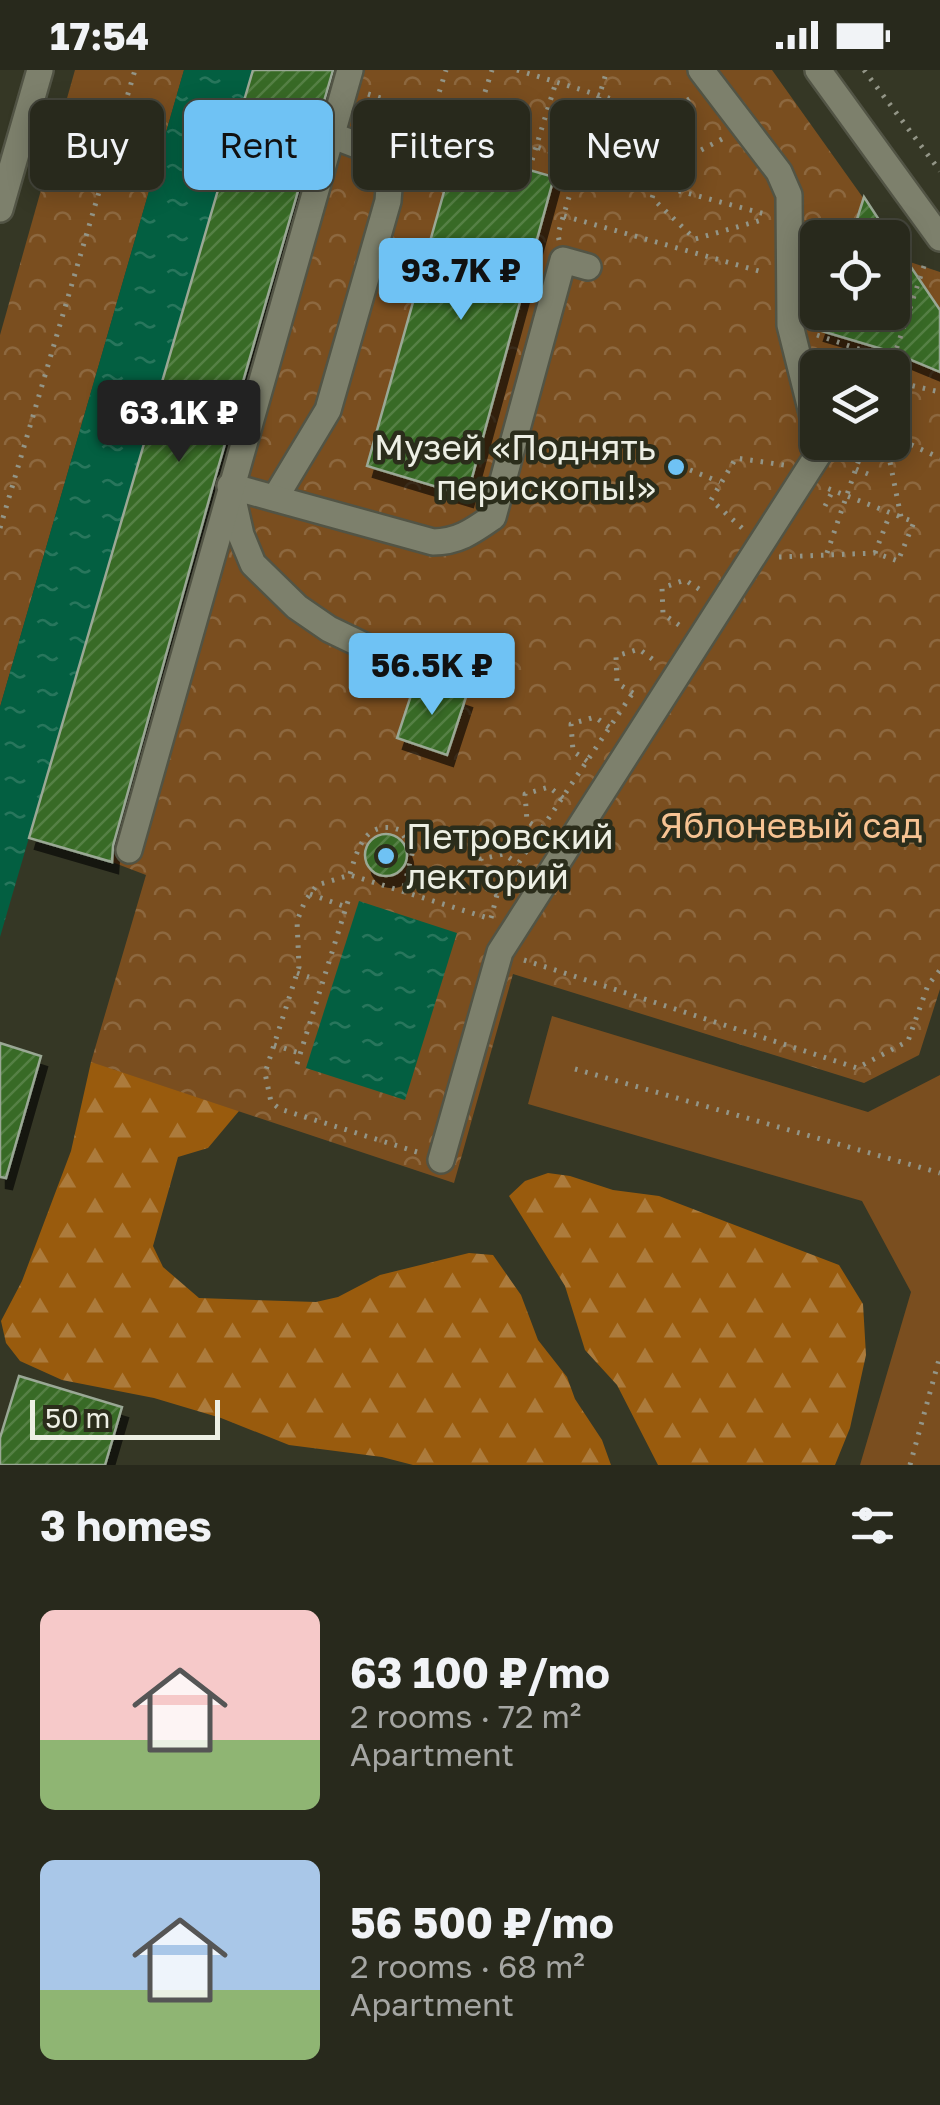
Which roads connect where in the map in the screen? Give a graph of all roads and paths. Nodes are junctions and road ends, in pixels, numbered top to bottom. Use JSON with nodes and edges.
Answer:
{"nodes":[{"id":1,"x":40,"y":70,"type":"edge"},
{"id":2,"x":136,"y":70,"type":"edge"},
{"id":3,"x":446,"y":70,"type":"edge"},
{"id":4,"x":492,"y":70,"type":"edge"},
{"id":5,"x":517,"y":70,"type":"edge"},
{"id":6,"x":607,"y":70,"type":"edge"},
{"id":7,"x":818,"y":70,"type":"edge"},
{"id":8,"x":864,"y":70,"type":"edge"},
{"id":9,"x":707,"y":78,"type":"edge"},
{"id":10,"x":353,"y":80,"type":"edge"},
{"id":11,"x":556,"y":82,"type":"junction"},
{"id":12,"x":600,"y":95,"type":"junction"},
{"id":13,"x":126,"y":100,"type":"edge"},
{"id":14,"x":399,"y":100,"type":"edge"},
{"id":15,"x":436,"y":100,"type":"edge"},
{"id":16,"x":483,"y":100,"type":"edge"},
{"id":17,"x":598,"y":100,"type":"edge"},
{"id":18,"x":616,"y":100,"type":"edge"},
{"id":19,"x":681,"y":100,"type":"edge"},
{"id":20,"x":745,"y":127,"type":"junction"},
{"id":21,"x":333,"y":132,"type":"edge"},
{"id":22,"x":333,"y":135,"type":"edge"},
{"id":23,"x":530,"y":144,"type":"edge"},
{"id":24,"x":536,"y":146,"type":"junction"},
{"id":25,"x":550,"y":150,"type":"edge"},
{"id":26,"x":695,"y":153,"type":"edge"},
{"id":27,"x":530,"y":167,"type":"edge"},
{"id":28,"x":940,"y":171,"type":"edge"},
{"id":29,"x":99,"y":190,"type":"edge"},
{"id":30,"x":316,"y":190,"type":"edge"},
{"id":31,"x":571,"y":190,"type":"edge"},
{"id":32,"x":654,"y":190,"type":"edge"},
{"id":33,"x":674,"y":190,"type":"edge"},
{"id":34,"x":0,"y":209,"type":"edge"},
{"id":35,"x":564,"y":216,"type":"junction"},
{"id":36,"x":695,"y":239,"type":"junction"},
{"id":37,"x":933,"y":249,"type":"edge"},
{"id":38,"x":692,"y":253,"type":"junction"},
{"id":39,"x":576,"y":264,"type":"joint"},
{"id":40,"x":788,"y":280,"type":"junction"},
{"id":41,"x":790,"y":325,"type":"junction"},
{"id":42,"x":855,"y":350,"type":"edge"},
{"id":43,"x":897,"y":350,"type":"edge"},
{"id":44,"x":800,"y":366,"type":"edge"},
{"id":45,"x":910,"y":385,"type":"edge"},
{"id":46,"x":940,"y":392,"type":"edge"},
{"id":47,"x":910,"y":444,"type":"edge"},
{"id":48,"x":940,"y":458,"type":"edge"},
{"id":49,"x":815,"y":460,"type":"edge"},
{"id":50,"x":859,"y":460,"type":"edge"},
{"id":51,"x":890,"y":460,"type":"edge"},
{"id":52,"x":690,"y":470,"type":"dead end"},
{"id":53,"x":856,"y":470,"type":"junction"},
{"id":54,"x":868,"y":474,"type":"dead end"},
{"id":55,"x":721,"y":482,"type":"dead end"},
{"id":56,"x":230,"y":486,"type":"junction"},
{"id":57,"x":832,"y":492,"type":"dead end"},
{"id":58,"x":275,"y":498,"type":"junction"},
{"id":59,"x":8,"y":499,"type":"junction"},
{"id":60,"x":0,"y":501,"type":"edge"},
{"id":61,"x":824,"y":506,"type":"dead end"},
{"id":62,"x":890,"y":514,"type":"dead end"},
{"id":63,"x":901,"y":517,"type":"dead end"},
{"id":64,"x":0,"y":528,"type":"edge"},
{"id":65,"x":827,"y":553,"type":"dead end"},
{"id":66,"x":874,"y":553,"type":"dead end"},
{"id":67,"x":702,"y":590,"type":"dead end"},
{"id":68,"x":678,"y":625,"type":"dead end"},
{"id":69,"x":379,"y":653,"type":"dead end"},
{"id":70,"x":655,"y":661,"type":"dead end"},
{"id":71,"x":633,"y":693,"type":"dead end"},
{"id":72,"x":610,"y":728,"type":"dead end"},
{"id":73,"x":587,"y":762,"type":"dead end"},
{"id":74,"x":563,"y":798,"type":"dead end"},
{"id":75,"x":541,"y":830,"type":"dead end"},
{"id":76,"x":129,"y":850,"type":"dead end"},
{"id":77,"x":518,"y":864,"type":"dead end"},
{"id":78,"x":350,"y":875,"type":"junction"},
{"id":79,"x":403,"y":891,"type":"junction"},
{"id":80,"x":310,"y":894,"type":"junction"},
{"id":81,"x":497,"y":895,"type":"dead end"},
{"id":82,"x":349,"y":898,"type":"dead end"},
{"id":83,"x":346,"y":907,"type":"junction"},
{"id":84,"x":500,"y":952,"type":"junction"},
{"id":85,"x":940,"y":970,"type":"edge"},
{"id":86,"x":297,"y":973,"type":"junction"},
{"id":87,"x":310,"y":977,"type":"dead end"},
{"id":88,"x":274,"y":1045,"type":"junction"},
{"id":89,"x":300,"y":1054,"type":"junction"},
{"id":90,"x":297,"y":1064,"type":"dead end"},
{"id":91,"x":575,"y":1069,"type":"dead end"},
{"id":92,"x":434,"y":1158,"type":"joint"},
{"id":93,"x":940,"y":1173,"type":"edge"},
{"id":94,"x":940,"y":1356,"type":"edge"},
{"id":95,"x":910,"y":1465,"type":"edge"}],
"edges":[{"from":1,"to":34,"type":"street"},
{"from":2,"to":13,"type":"path"},
{"from":3,"to":15,"type":"path"},
{"from":4,"to":16,"type":"path"},
{"from":5,"to":11,"type":"path"},
{"from":6,"to":12,"type":"path"},
{"from":7,"to":37,"type":"street"},
{"from":8,"to":28,"type":"path"},
{"from":9,"to":19,"type":"path"},
{"from":9,"to":20,"type":"street"},
{"from":10,"to":14,"type":"path"},
{"from":10,"to":21,"type":"street"},
{"from":11,"to":12,"type":"path"},
{"from":11,"to":24,"type":"path"},
{"from":12,"to":17,"type":"path"},
{"from":12,"to":18,"type":"path"},
{"from":20,"to":26,"type":"path"},
{"from":20,"to":40,"type":"street"},
{"from":22,"to":58,"type":"street"},
{"from":23,"to":24,"type":"path"},
{"from":24,"to":25,"type":"path"},
{"from":24,"to":27,"type":"path"},
{"from":29,"to":59,"type":"path"},
{"from":30,"to":56,"type":"street"},
{"from":31,"to":35,"type":"path"},
{"from":32,"to":36,"type":"path"},
{"from":33,"to":36,"type":"path"},
{"from":35,"to":38,"type":"path"},
{"from":35,"to":39,"type":"path"},
{"from":36,"to":38,"type":"path"},
{"from":37,"to":43,"type":"path"},
{"from":38,"to":40,"type":"path"},
{"from":39,"to":58,"type":"street"},
{"from":40,"to":41,"type":"street"},
{"from":41,"to":42,"type":"path"},
{"from":41,"to":44,"type":"street"},
{"from":45,"to":46,"type":"path"},
{"from":47,"to":48,"type":"path"},
{"from":49,"to":84,"type":"street"},
{"from":50,"to":53,"type":"path"},
{"from":51,"to":63,"type":"path"},
{"from":52,"to":55,"type":"path"},
{"from":53,"to":54,"type":"path"},
{"from":53,"to":65,"type":"path"},
{"from":56,"to":58,"type":"street"},
{"from":56,"to":69,"type":"street"},
{"from":56,"to":76,"type":"street"},
{"from":57,"to":61,"type":"path"},
{"from":59,"to":60,"type":"path"},
{"from":59,"to":64,"type":"path"},
{"from":62,"to":66,"type":"path"},
{"from":67,"to":68,"type":"path"},
{"from":70,"to":71,"type":"path"},
{"from":72,"to":73,"type":"path"},
{"from":74,"to":75,"type":"path"},
{"from":77,"to":81,"type":"path"},
{"from":78,"to":79,"type":"path"},
{"from":78,"to":79,"type":"path"},
{"from":78,"to":80,"type":"path"},
{"from":79,"to":84,"type":"path"},
{"from":80,"to":83,"type":"path"},
{"from":80,"to":86,"type":"path"},
{"from":82,"to":83,"type":"path"},
{"from":83,"to":89,"type":"path"},
{"from":84,"to":85,"type":"path"},
{"from":84,"to":92,"type":"street"},
{"from":86,"to":87,"type":"path"},
{"from":86,"to":88,"type":"path"},
{"from":88,"to":89,"type":"path"},
{"from":88,"to":92,"type":"path"},
{"from":89,"to":90,"type":"path"},
{"from":91,"to":93,"type":"path"},
{"from":94,"to":95,"type":"path"}]}
